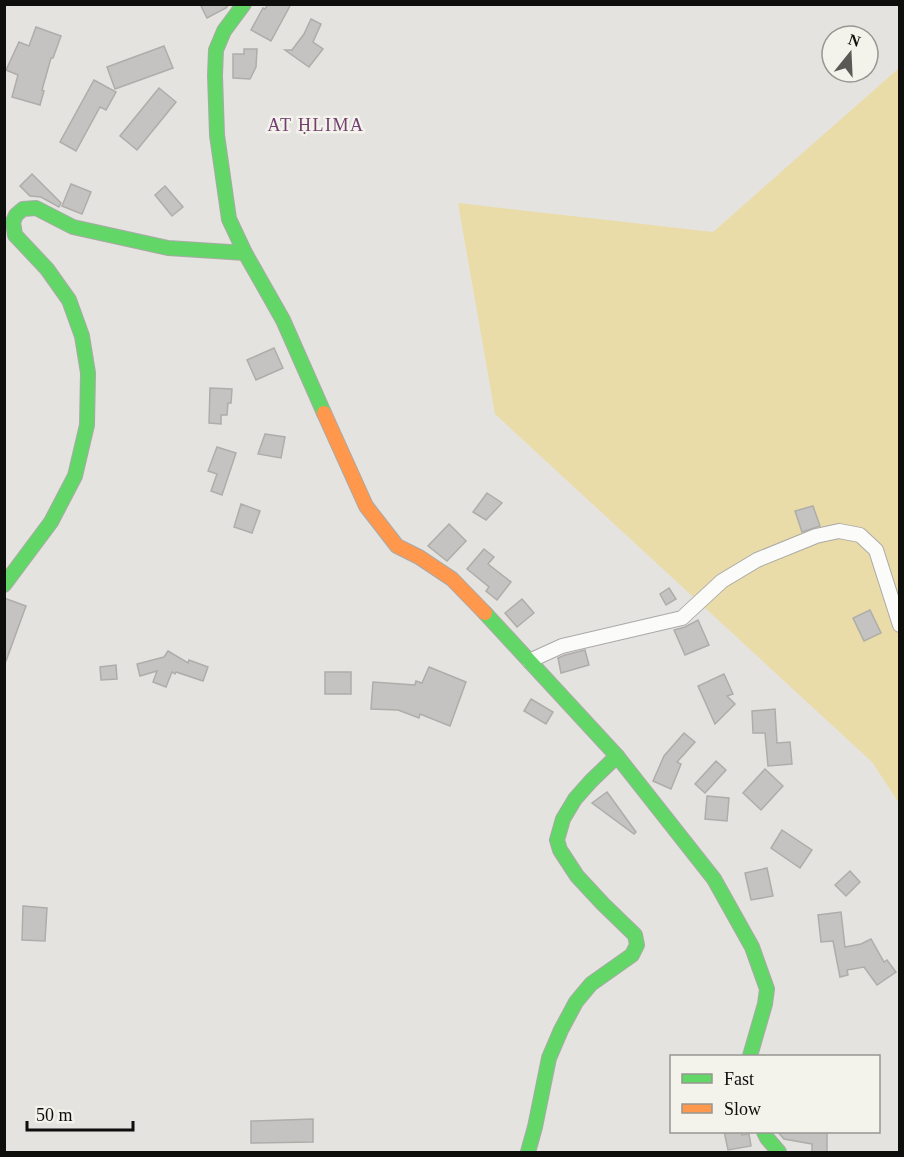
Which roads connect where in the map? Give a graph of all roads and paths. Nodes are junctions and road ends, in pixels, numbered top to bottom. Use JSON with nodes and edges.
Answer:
{"nodes":[{"id":1,"x":244,"y":4,"type":"edge"},
{"id":2,"x":245,"y":253,"type":"junction"},
{"id":3,"x":4,"y":585,"type":"edge"},
{"id":4,"x":900,"y":625,"type":"edge"},
{"id":5,"x":529,"y":661,"type":"junction"},
{"id":6,"x":617,"y":756,"type":"junction"},
{"id":7,"x":750,"y":1055,"type":"edge"},
{"id":8,"x":765,"y":1133,"type":"edge"},
{"id":9,"x":528,"y":1152,"type":"edge"},
{"id":10,"x":779,"y":1152,"type":"edge"}],
"edges":[{"from":1,"to":2,"type":"street"},
{"from":2,"to":3,"type":"street"},
{"from":2,"to":5,"type":"street"},
{"from":4,"to":5,"type":"street"},
{"from":5,"to":6,"type":"street"},
{"from":6,"to":7,"type":"street"},
{"from":6,"to":9,"type":"street"},
{"from":8,"to":10,"type":"street"}]}
